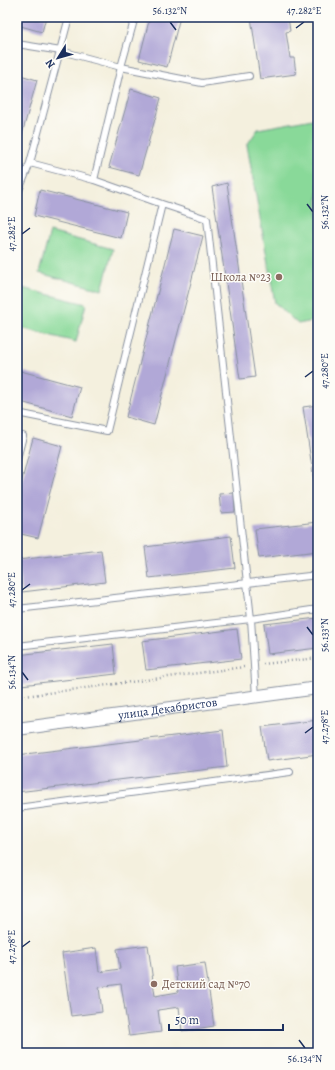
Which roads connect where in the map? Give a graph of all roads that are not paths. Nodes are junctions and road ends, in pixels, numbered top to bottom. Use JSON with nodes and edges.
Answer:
{"nodes":[{"id":1,"x":69,"y":17,"type":"edge"},
{"id":2,"x":135,"y":17,"type":"edge"},
{"id":3,"x":17,"y":44,"type":"edge"},
{"id":4,"x":60,"y":51,"type":"junction"},
{"id":5,"x":120,"y":67,"type":"junction"},
{"id":6,"x":249,"y":76,"type":"dead end"},
{"id":7,"x":30,"y":163,"type":"junction"},
{"id":8,"x":94,"y":180,"type":"junction"},
{"id":9,"x":17,"y":195,"type":"edge"},
{"id":10,"x":162,"y":204,"type":"junction"},
{"id":11,"x":17,"y":413,"type":"edge"},
{"id":12,"x":23,"y":436,"type":"dead end"},
{"id":13,"x":17,"y":459,"type":"edge"},
{"id":14,"x":318,"y":575,"type":"edge"},
{"id":15,"x":247,"y":582,"type":"junction"},
{"id":16,"x":17,"y":609,"type":"edge"},
{"id":17,"x":318,"y":609,"type":"edge"},
{"id":18,"x":251,"y":619,"type":"junction"},
{"id":19,"x":17,"y":646,"type":"edge"},
{"id":20,"x":318,"y":688,"type":"edge"},
{"id":21,"x":256,"y":697,"type":"junction"},
{"id":22,"x":17,"y":714,"type":"edge"},
{"id":23,"x":18,"y":729,"type":"edge"},
{"id":24,"x":290,"y":772,"type":"dead end"},
{"id":25,"x":17,"y":808,"type":"edge"}],
"edges":[{"from":1,"to":4,"type":"lane"},
{"from":2,"to":5,"type":"lane"},
{"from":3,"to":4,"type":"lane"},
{"from":4,"to":5,"type":"lane"},
{"from":4,"to":7,"type":"lane"},
{"from":5,"to":6,"type":"lane"},
{"from":5,"to":8,"type":"lane"},
{"from":7,"to":8,"type":"lane"},
{"from":7,"to":9,"type":"lane"},
{"from":8,"to":10,"type":"lane"},
{"from":10,"to":11,"type":"lane"},
{"from":10,"to":15,"type":"lane"},
{"from":12,"to":13,"type":"lane"},
{"from":14,"to":15,"type":"lane"},
{"from":15,"to":16,"type":"lane"},
{"from":15,"to":18,"type":"lane"},
{"from":17,"to":18,"type":"lane"},
{"from":18,"to":19,"type":"lane"},
{"from":18,"to":21,"type":"lane"},
{"from":20,"to":21,"type":"street","name":"улица Декабристов"},
{"from":21,"to":23,"type":"street","name":"улица Декабристов"},
{"from":22,"to":23,"type":"lane"},
{"from":24,"to":25,"type":"lane"}]}
